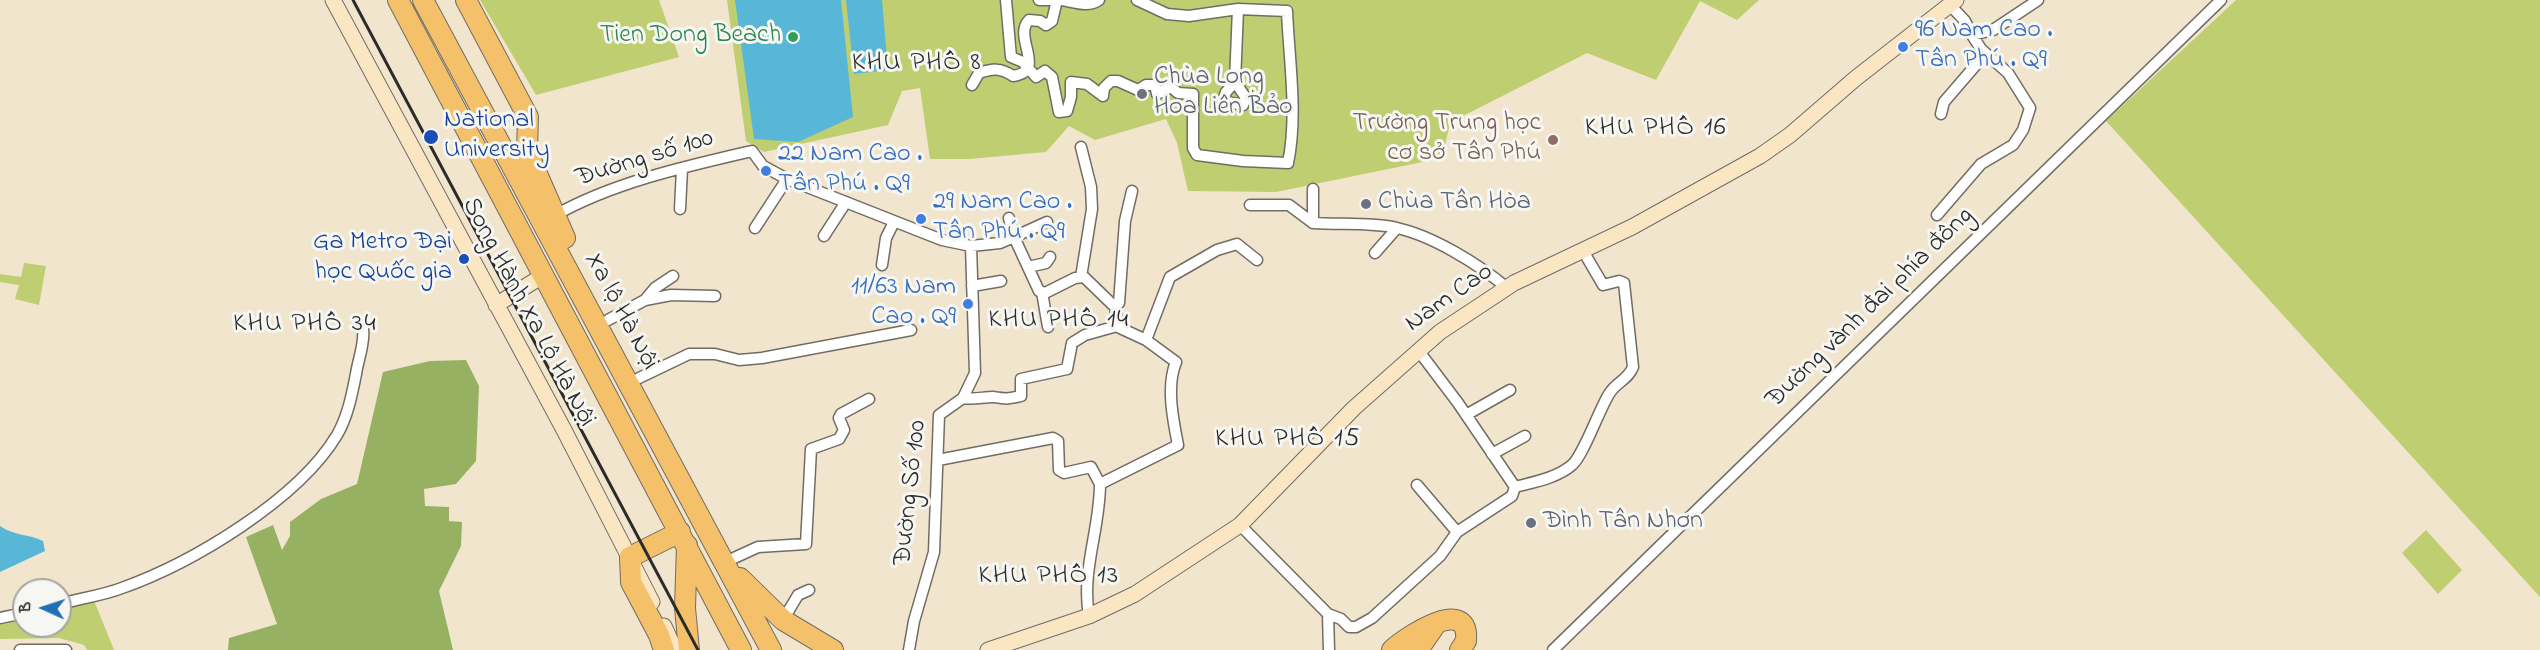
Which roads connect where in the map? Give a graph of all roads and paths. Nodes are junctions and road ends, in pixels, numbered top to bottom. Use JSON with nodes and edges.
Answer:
{"nodes":[{"id":1,"x":333,"y":0,"type":"edge"},
{"id":2,"x":398,"y":0,"type":"edge"},
{"id":3,"x":423,"y":0,"type":"edge"},
{"id":4,"x":466,"y":0,"type":"edge"},
{"id":5,"x":1006,"y":0,"type":"edge"},
{"id":6,"x":1039,"y":0,"type":"edge"},
{"id":7,"x":1052,"y":0,"type":"edge"},
{"id":8,"x":1057,"y":0,"type":"edge"},
{"id":9,"x":1062,"y":0,"type":"edge"},
{"id":10,"x":1099,"y":0,"type":"edge"},
{"id":11,"x":1137,"y":0,"type":"edge"},
{"id":12,"x":2038,"y":0,"type":"edge"},
{"id":13,"x":2221,"y":0,"type":"edge"},
{"id":14,"x":1953,"y":2,"type":"edge"},
{"id":15,"x":1238,"y":9,"type":"junction"},
{"id":16,"x":1972,"y":35,"type":"junction"},
{"id":17,"x":1981,"y":49,"type":"junction"},
{"id":18,"x":1028,"y":69,"type":"junction"},
{"id":19,"x":1235,"y":82,"type":"dead end"},
{"id":20,"x":972,"y":85,"type":"dead end"},
{"id":21,"x":522,"y":105,"type":"junction"},
{"id":22,"x":1941,"y":114,"type":"dead end"},
{"id":23,"x":1082,"y":147,"type":"dead end"},
{"id":24,"x":682,"y":169,"type":"junction"},
{"id":25,"x":787,"y":179,"type":"junction"},
{"id":26,"x":521,"y":182,"type":"junction"},
{"id":27,"x":1313,"y":189,"type":"dead end"},
{"id":28,"x":1132,"y":191,"type":"dead end"},
{"id":29,"x":846,"y":202,"type":"junction"},
{"id":30,"x":1250,"y":205,"type":"dead end"},
{"id":31,"x":680,"y":209,"type":"dead end"},
{"id":32,"x":1937,"y":215,"type":"dead end"},
{"id":33,"x":1010,"y":218,"type":"dead end"},
{"id":34,"x":548,"y":219,"type":"junction"},
{"id":35,"x":894,"y":222,"type":"junction"},
{"id":36,"x":1047,"y":222,"type":"dead end"},
{"id":37,"x":1313,"y":224,"type":"junction"},
{"id":38,"x":755,"y":228,"type":"dead end"},
{"id":39,"x":1397,"y":228,"type":"junction"},
{"id":40,"x":825,"y":236,"type":"dead end"},
{"id":41,"x":1014,"y":237,"type":"junction"},
{"id":42,"x":971,"y":246,"type":"junction"},
{"id":43,"x":1582,"y":249,"type":"junction"},
{"id":44,"x":1375,"y":253,"type":"dead end"},
{"id":45,"x":1050,"y":257,"type":"dead end"},
{"id":46,"x":1257,"y":260,"type":"dead end"},
{"id":47,"x":882,"y":265,"type":"dead end"},
{"id":48,"x":1028,"y":267,"type":"junction"},
{"id":49,"x":544,"y":275,"type":"junction"},
{"id":50,"x":673,"y":276,"type":"dead end"},
{"id":51,"x":1081,"y":278,"type":"junction"},
{"id":52,"x":1001,"y":280,"type":"dead end"},
{"id":53,"x":972,"y":286,"type":"junction"},
{"id":54,"x":1506,"y":287,"type":"junction"},
{"id":55,"x":1042,"y":292,"type":"junction"},
{"id":56,"x":715,"y":296,"type":"dead end"},
{"id":57,"x":645,"y":300,"type":"junction"},
{"id":58,"x":496,"y":305,"type":"junction"},
{"id":59,"x":1117,"y":305,"type":"junction"},
{"id":60,"x":608,"y":320,"type":"junction"},
{"id":61,"x":1117,"y":326,"type":"junction"},
{"id":62,"x":1048,"y":327,"type":"dead end"},
{"id":63,"x":363,"y":329,"type":"dead end"},
{"id":64,"x":911,"y":330,"type":"dead end"},
{"id":65,"x":1146,"y":340,"type":"junction"},
{"id":66,"x":1418,"y":350,"type":"junction"},
{"id":67,"x":639,"y":378,"type":"junction"},
{"id":68,"x":1510,"y":390,"type":"dead end"},
{"id":69,"x":963,"y":398,"type":"junction"},
{"id":70,"x":869,"y":399,"type":"dead end"},
{"id":71,"x":1466,"y":415,"type":"junction"},
{"id":72,"x":1525,"y":436,"type":"dead end"},
{"id":73,"x":675,"y":445,"type":"junction"},
{"id":74,"x":1492,"y":454,"type":"junction"},
{"id":75,"x":938,"y":460,"type":"junction"},
{"id":76,"x":677,"y":472,"type":"junction"},
{"id":77,"x":1100,"y":484,"type":"junction"},
{"id":78,"x":1417,"y":485,"type":"dead end"},
{"id":79,"x":1515,"y":487,"type":"junction"},
{"id":80,"x":1240,"y":525,"type":"junction"},
{"id":81,"x":1457,"y":532,"type":"junction"},
{"id":82,"x":683,"y":538,"type":"junction"},
{"id":83,"x":630,"y":557,"type":"junction"},
{"id":84,"x":730,"y":561,"type":"junction"},
{"id":85,"x":749,"y":587,"type":"junction"},
{"id":86,"x":809,"y":590,"type":"dead end"},
{"id":87,"x":72,"y":602,"type":"edge"},
{"id":88,"x":1328,"y":614,"type":"junction"},
{"id":89,"x":1089,"y":616,"type":"junction"},
{"id":90,"x":783,"y":620,"type":"junction"},
{"id":91,"x":1429,"y":627,"type":"junction"},
{"id":92,"x":61,"y":649,"type":"edge"},
{"id":93,"x":20,"y":650,"type":"edge"},
{"id":94,"x":664,"y":650,"type":"edge"},
{"id":95,"x":675,"y":650,"type":"edge"},
{"id":96,"x":689,"y":650,"type":"edge"},
{"id":97,"x":741,"y":650,"type":"edge"},
{"id":98,"x":771,"y":650,"type":"edge"},
{"id":99,"x":777,"y":650,"type":"edge"},
{"id":100,"x":833,"y":650,"type":"edge"},
{"id":101,"x":909,"y":650,"type":"edge"},
{"id":102,"x":988,"y":650,"type":"edge"},
{"id":103,"x":1329,"y":650,"type":"edge"},
{"id":104,"x":1392,"y":650,"type":"edge"},
{"id":105,"x":1408,"y":650,"type":"edge"},
{"id":106,"x":1418,"y":650,"type":"edge"},
{"id":107,"x":1460,"y":650,"type":"edge"},
{"id":108,"x":1553,"y":650,"type":"edge"}],
"edges":[{"from":1,"to":58,"type":"street","name":"Song Hành Xa Lộ Hà Nội"},
{"from":2,"to":49,"type":"highway","name":"Xa lộ Hà Nội"},
{"from":3,"to":26,"type":"highway","name":"Xa lộ Hà Nội"},
{"from":4,"to":21,"type":"highway","name":"Xa lộ Hà Nội"},
{"from":5,"to":18,"type":"street"},
{"from":6,"to":7,"type":"street"},
{"from":8,"to":18,"type":"street"},
{"from":9,"to":10,"type":"street"},
{"from":11,"to":15,"type":"street"},
{"from":12,"to":16,"type":"street"},
{"from":13,"to":108,"type":"street","name":"Đường vành đai phía đông"},
{"from":14,"to":16,"type":"street"},
{"from":14,"to":43,"type":"street","name":"Nam Cao"},
{"from":15,"to":18,"type":"street"},
{"from":15,"to":19,"type":"street"},
{"from":16,"to":17,"type":"street"},
{"from":17,"to":22,"type":"street"},
{"from":17,"to":32,"type":"street"},
{"from":18,"to":20,"type":"street"},
{"from":21,"to":26,"type":"highway"},
{"from":21,"to":34,"type":"highway","name":"Xa lộ Hà Nội"},
{"from":23,"to":51,"type":"street"},
{"from":24,"to":25,"type":"street","name":"Đường số 100"},
{"from":24,"to":31,"type":"street"},
{"from":24,"to":34,"type":"street","name":"Đường số 100"},
{"from":25,"to":29,"type":"street"},
{"from":25,"to":38,"type":"street"},
{"from":26,"to":34,"type":"highway","name":"Xa lộ Hà Nội"},
{"from":27,"to":37,"type":"street"},
{"from":28,"to":59,"type":"street"},
{"from":29,"to":35,"type":"street"},
{"from":29,"to":40,"type":"street"},
{"from":30,"to":37,"type":"street"},
{"from":33,"to":41,"type":"street"},
{"from":34,"to":60,"type":"highway","name":"Xa lộ Hà Nội"},
{"from":34,"to":76,"type":"highway","name":"Xa lộ Hà Nội"},
{"from":35,"to":42,"type":"street"},
{"from":35,"to":47,"type":"street"},
{"from":36,"to":41,"type":"street"},
{"from":37,"to":39,"type":"street"},
{"from":39,"to":44,"type":"street"},
{"from":39,"to":54,"type":"street"},
{"from":41,"to":42,"type":"street"},
{"from":41,"to":48,"type":"street"},
{"from":42,"to":53,"type":"street","name":"Đường Số 100"},
{"from":43,"to":54,"type":"street","name":"Nam Cao"},
{"from":43,"to":79,"type":"street"},
{"from":45,"to":48,"type":"street"},
{"from":46,"to":65,"type":"street"},
{"from":48,"to":55,"type":"street"},
{"from":49,"to":58,"type":"street"},
{"from":49,"to":82,"type":"highway","name":"Xa lộ Hà Nội"},
{"from":50,"to":57,"type":"street"},
{"from":51,"to":55,"type":"street"},
{"from":51,"to":59,"type":"street"},
{"from":52,"to":53,"type":"street"},
{"from":53,"to":69,"type":"street","name":"Đường Số 100"},
{"from":54,"to":66,"type":"street","name":"Nam Cao"},
{"from":55,"to":62,"type":"street"},
{"from":56,"to":57,"type":"street"},
{"from":57,"to":60,"type":"street"},
{"from":58,"to":83,"type":"street","name":"Song Hành Xa Lộ Hà Nội"},
{"from":59,"to":61,"type":"street"},
{"from":60,"to":67,"type":"highway","name":"Xa lộ Hà Nội"},
{"from":61,"to":65,"type":"street"},
{"from":61,"to":69,"type":"street"},
{"from":63,"to":87,"type":"street"},
{"from":64,"to":67,"type":"street"},
{"from":65,"to":77,"type":"street"},
{"from":66,"to":71,"type":"street"},
{"from":66,"to":80,"type":"street","name":"Nam Cao"},
{"from":67,"to":73,"type":"highway","name":"Xa lộ Hà Nội"},
{"from":68,"to":71,"type":"street"},
{"from":69,"to":75,"type":"street","name":"Đường Số 100"},
{"from":70,"to":84,"type":"street"},
{"from":71,"to":74,"type":"street"},
{"from":72,"to":74,"type":"street"},
{"from":73,"to":76,"type":"highway"},
{"from":73,"to":84,"type":"highway","name":"Xa lộ Hà Nội"},
{"from":74,"to":79,"type":"street"},
{"from":75,"to":77,"type":"street"},
{"from":75,"to":101,"type":"street","name":"Đường Số 100"},
{"from":76,"to":84,"type":"highway","name":"Xa lộ Hà Nội"},
{"from":77,"to":89,"type":"street"},
{"from":78,"to":81,"type":"street"},
{"from":79,"to":81,"type":"street"},
{"from":80,"to":88,"type":"street"},
{"from":80,"to":89,"type":"street","name":"Nam Cao"},
{"from":81,"to":88,"type":"street"},
{"from":82,"to":83,"type":"highway"},
{"from":82,"to":96,"type":"highway"},
{"from":82,"to":97,"type":"highway","name":"Xa lộ Hà Nội"},
{"from":83,"to":94,"type":"highway"},
{"from":83,"to":95,"type":"street","name":"Song Hành Xa Lộ Hà Nội"},
{"from":84,"to":85,"type":"highway"},
{"from":84,"to":98,"type":"highway","name":"Xa lộ Hà Nội"},
{"from":85,"to":90,"type":"highway"},
{"from":85,"to":99,"type":"highway"},
{"from":86,"to":90,"type":"street"},
{"from":88,"to":103,"type":"street"},
{"from":89,"to":102,"type":"street","name":"Nam Cao"},
{"from":90,"to":100,"type":"highway"},
{"from":91,"to":104,"type":"highway"},
{"from":91,"to":105,"type":"highway"},
{"from":91,"to":106,"type":"highway"},
{"from":91,"to":107,"type":"highway"},
{"from":92,"to":93,"type":"street"}]}
